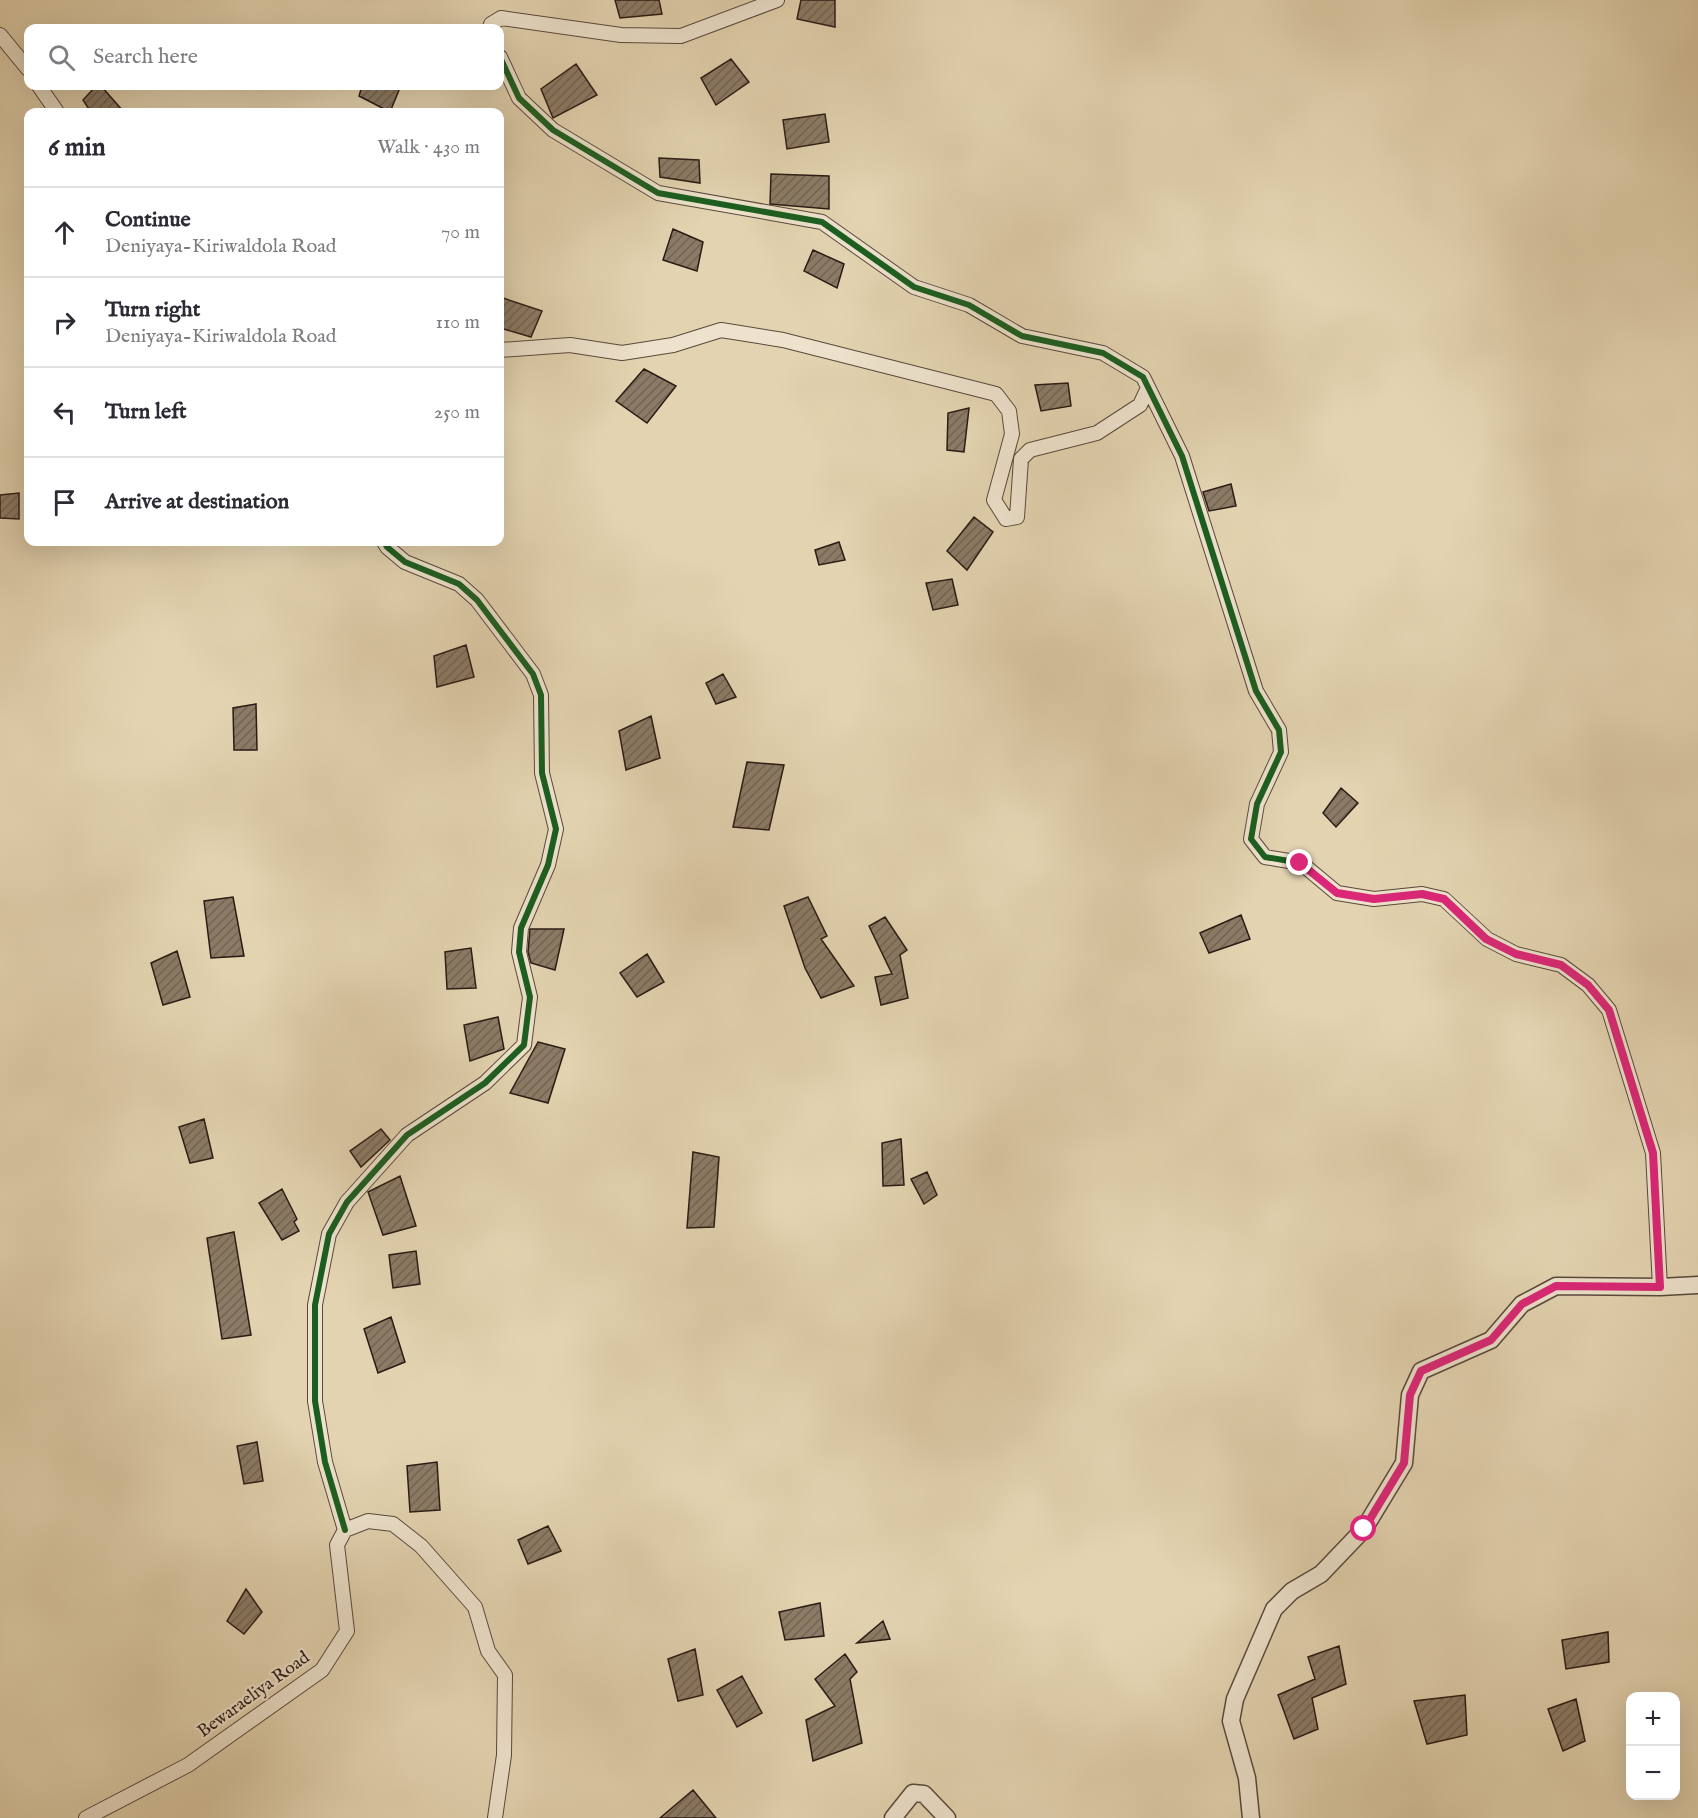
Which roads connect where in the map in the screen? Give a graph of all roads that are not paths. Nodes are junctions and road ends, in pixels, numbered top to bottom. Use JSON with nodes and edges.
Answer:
{"nodes":[{"id":1,"x":777,"y":0,"type":"edge"},
{"id":2,"x":491,"y":24,"type":"edge"},
{"id":3,"x":0,"y":34,"type":"edge"},
{"id":4,"x":24,"y":64,"type":"edge"},
{"id":5,"x":504,"y":66,"type":"edge"},
{"id":6,"x":42,"y":90,"type":"edge"},
{"id":7,"x":54,"y":108,"type":"edge"},
{"id":8,"x":504,"y":350,"type":"edge"},
{"id":9,"x":1147,"y":390,"type":"junction"},
{"id":10,"x":386,"y":546,"type":"edge"},
{"id":11,"x":1698,"y":1285,"type":"edge"},
{"id":12,"x":1660,"y":1287,"type":"junction"},
{"id":13,"x":345,"y":1530,"type":"junction"},
{"id":14,"x":86,"y":1818,"type":"edge"},
{"id":15,"x":495,"y":1818,"type":"edge"},
{"id":16,"x":893,"y":1818,"type":"edge"},
{"id":17,"x":947,"y":1818,"type":"edge"},
{"id":18,"x":1251,"y":1818,"type":"edge"}],
"edges":[{"from":1,"to":2,"type":"street"},
{"from":3,"to":4,"type":"street"},
{"from":5,"to":9,"type":"street"},
{"from":6,"to":7,"type":"street"},
{"from":8,"to":9,"type":"street"},
{"from":9,"to":12,"type":"street"},
{"from":10,"to":13,"type":"street"},
{"from":11,"to":12,"type":"street"},
{"from":12,"to":18,"type":"street"},
{"from":13,"to":14,"type":"street","name":"Bewaraeliya Road"},
{"from":13,"to":15,"type":"street"},
{"from":16,"to":17,"type":"street"}]}
